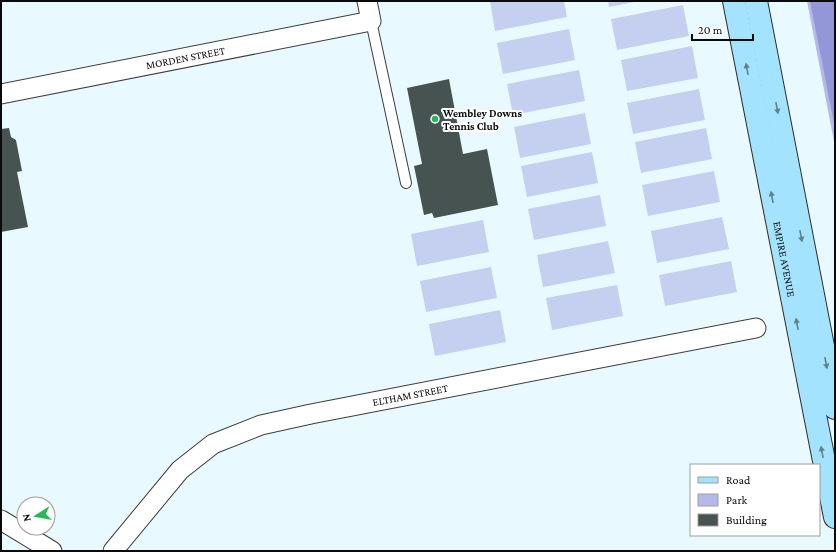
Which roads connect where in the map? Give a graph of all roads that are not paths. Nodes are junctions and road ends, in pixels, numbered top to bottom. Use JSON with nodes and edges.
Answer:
{"nodes":[{"id":1,"x":367,"y":1,"type":"edge"},
{"id":2,"x":734,"y":1,"type":"edge"},
{"id":3,"x":756,"y":1,"type":"edge"},
{"id":4,"x":371,"y":21,"type":"junction"},
{"id":5,"x":1,"y":94,"type":"edge"},
{"id":6,"x":406,"y":183,"type":"dead end"},
{"id":7,"x":756,"y":328,"type":"dead end"},
{"id":8,"x":835,"y":408,"type":"edge"},
{"id":9,"x":835,"y":518,"type":"edge"},
{"id":10,"x":1,"y":520,"type":"edge"},
{"id":11,"x":52,"y":551,"type":"edge"},
{"id":12,"x":113,"y":551,"type":"edge"}],
"edges":[{"from":1,"to":4,"type":"street"},
{"from":9,"to":2,"type":"main road","name":"EMPIRE AVENUE","one_way":true},
{"from":3,"to":8,"type":"main road","name":"EMPIRE AVENUE","one_way":true},
{"from":4,"to":5,"type":"street","name":"MORDEN STREET"},
{"from":4,"to":6,"type":"lane"},
{"from":7,"to":12,"type":"street","name":"ELTHAM STREET"},
{"from":10,"to":11,"type":"street"}]}
